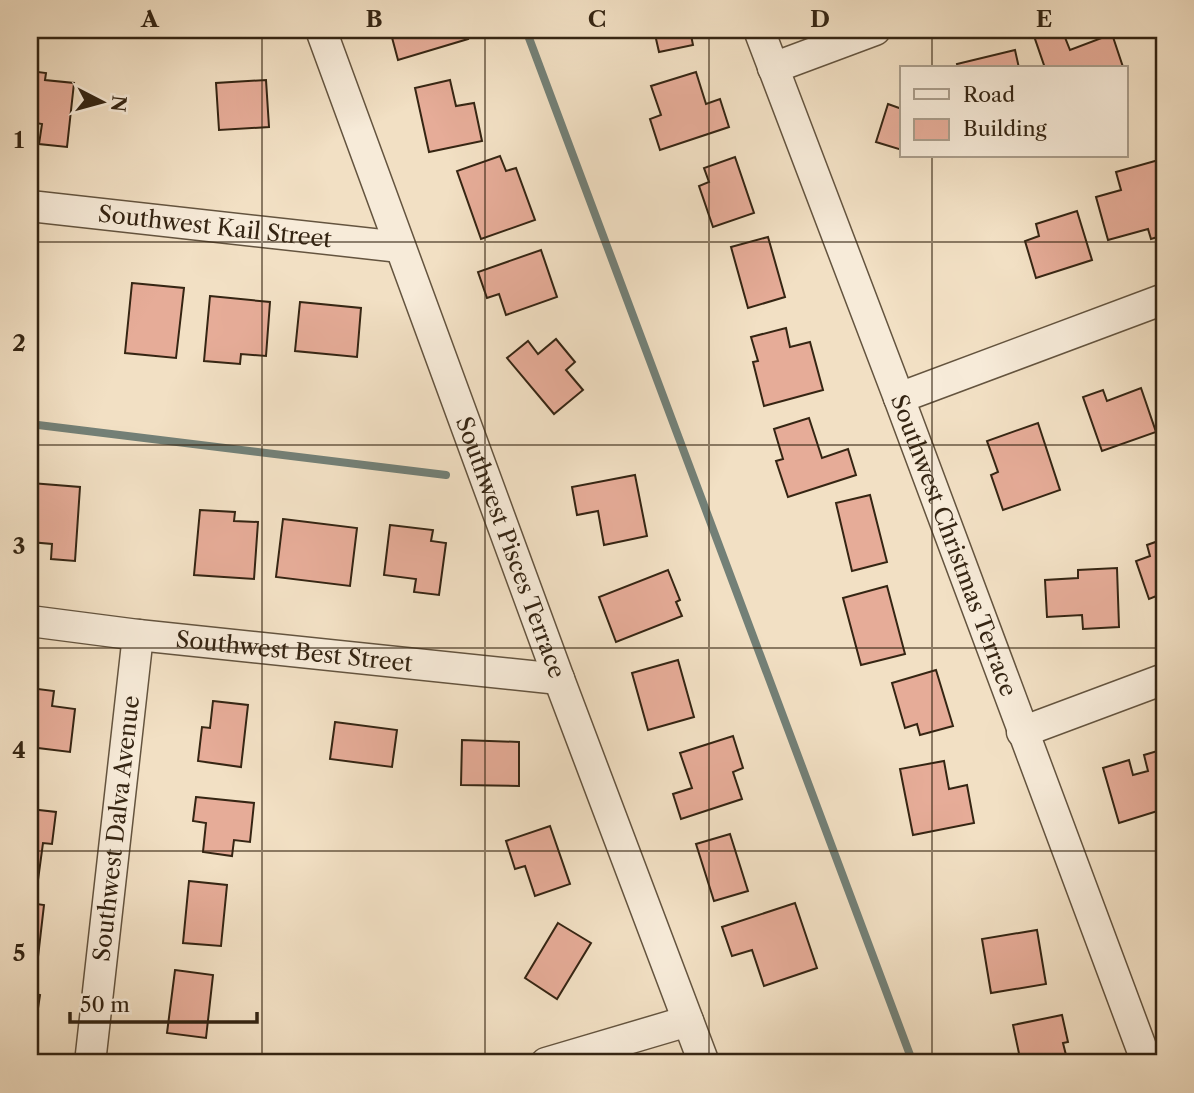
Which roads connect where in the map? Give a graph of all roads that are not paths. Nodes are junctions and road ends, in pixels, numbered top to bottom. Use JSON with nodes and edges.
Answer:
{"nodes":[{"id":1,"x":321,"y":30,"type":"edge"},
{"id":2,"x":759,"y":30,"type":"edge"},
{"id":3,"x":875,"y":30,"type":"edge"},
{"id":4,"x":774,"y":68,"type":"junction"},
{"id":5,"x":30,"y":206,"type":"edge"},
{"id":6,"x":400,"y":247,"type":"junction"},
{"id":7,"x":1164,"y":299,"type":"edge"},
{"id":8,"x":898,"y":398,"type":"junction"},
{"id":9,"x":30,"y":621,"type":"edge"},
{"id":10,"x":138,"y":635,"type":"junction"},
{"id":11,"x":559,"y":679,"type":"junction"},
{"id":12,"x":1164,"y":679,"type":"edge"},
{"id":13,"x":1022,"y":732,"type":"junction"},
{"id":14,"x":688,"y":1021,"type":"junction"},
{"id":15,"x":1152,"y":1060,"type":"edge"},
{"id":16,"x":90,"y":1063,"type":"edge"},
{"id":17,"x":546,"y":1063,"type":"edge"},
{"id":18,"x":704,"y":1063,"type":"edge"}],
"edges":[{"from":1,"to":6,"type":"street","name":"Southwest Pisces Terrace"},
{"from":2,"to":4,"type":"street","name":"Southwest Christmas Terrace"},
{"from":3,"to":4,"type":"street"},
{"from":4,"to":8,"type":"street","name":"Southwest Christmas Terrace"},
{"from":5,"to":6,"type":"street","name":"Southwest Kail Street"},
{"from":6,"to":11,"type":"street","name":"Southwest Pisces Terrace"},
{"from":7,"to":8,"type":"street"},
{"from":8,"to":13,"type":"street","name":"Southwest Christmas Terrace"},
{"from":9,"to":10,"type":"street","name":"Southwest Best Street"},
{"from":10,"to":11,"type":"street","name":"Southwest Best Street"},
{"from":10,"to":16,"type":"street","name":"Southwest Dalva Avenue"},
{"from":11,"to":14,"type":"street","name":"Southwest Pisces Terrace"},
{"from":12,"to":13,"type":"street"},
{"from":13,"to":15,"type":"street","name":"Southwest Christmas Terrace"},
{"from":14,"to":17,"type":"street"},
{"from":14,"to":18,"type":"street","name":"Southwest Pisces Terrace"}]}
